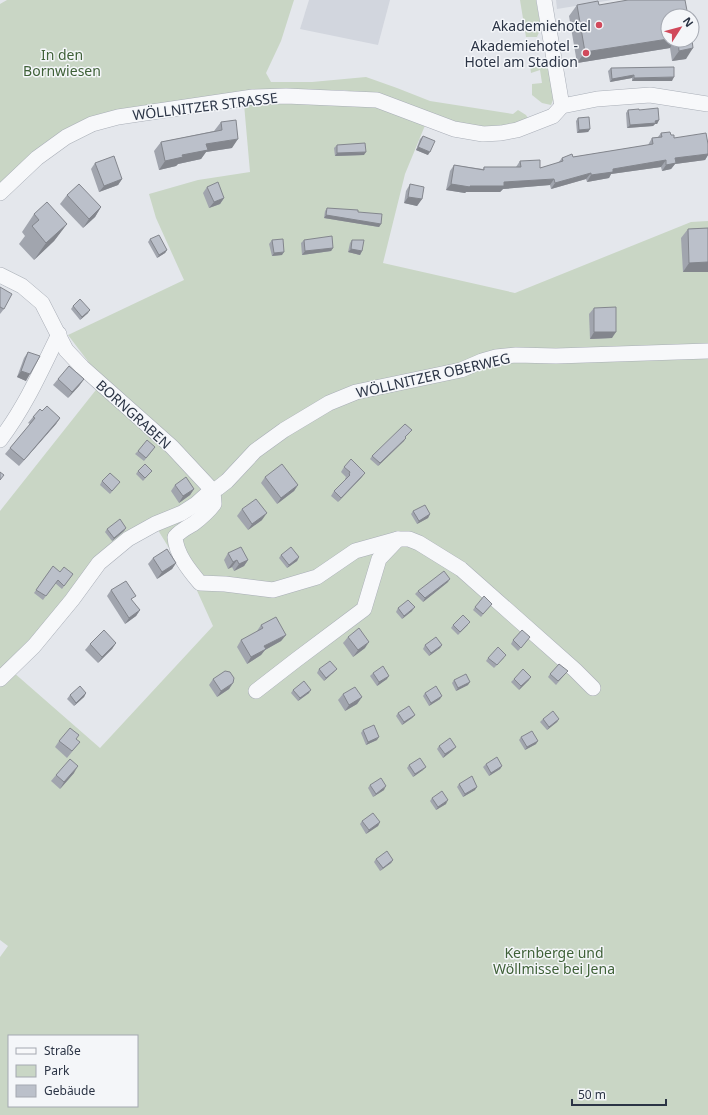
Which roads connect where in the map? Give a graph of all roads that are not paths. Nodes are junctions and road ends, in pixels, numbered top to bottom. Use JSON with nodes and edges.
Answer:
{"nodes":[{"id":1,"x":544,"y":0,"type":"edge"},
{"id":2,"x":708,"y":104,"type":"edge"},
{"id":3,"x":562,"y":106,"type":"junction"},
{"id":4,"x":0,"y":193,"type":"edge"},
{"id":5,"x":0,"y":275,"type":"edge"},
{"id":6,"x":59,"y":334,"type":"junction"},
{"id":7,"x":708,"y":351,"type":"edge"},
{"id":8,"x":0,"y":440,"type":"edge"},
{"id":9,"x":213,"y":491,"type":"junction"},
{"id":10,"x":398,"y":539,"type":"junction"},
{"id":11,"x":0,"y":679,"type":"edge"},
{"id":12,"x":593,"y":688,"type":"dead end"},
{"id":13,"x":256,"y":691,"type":"dead end"}],
"edges":[{"from":1,"to":3,"type":"street"},
{"from":2,"to":3,"type":"street","name":"WÖLLNITZER STRASSE"},
{"from":3,"to":4,"type":"street","name":"WÖLLNITZER STRASSE"},
{"from":5,"to":6,"type":"street","name":"BORNGRABEN"},
{"from":6,"to":8,"type":"street"},
{"from":6,"to":9,"type":"street","name":"BORNGRABEN"},
{"from":7,"to":9,"type":"street","name":"WÖLLNITZER OBERWEG"},
{"from":9,"to":10,"type":"street"},
{"from":9,"to":11,"type":"street","name":"WÖLLNITZER OBERWEG"},
{"from":10,"to":12,"type":"street"},
{"from":10,"to":13,"type":"street"}]}
